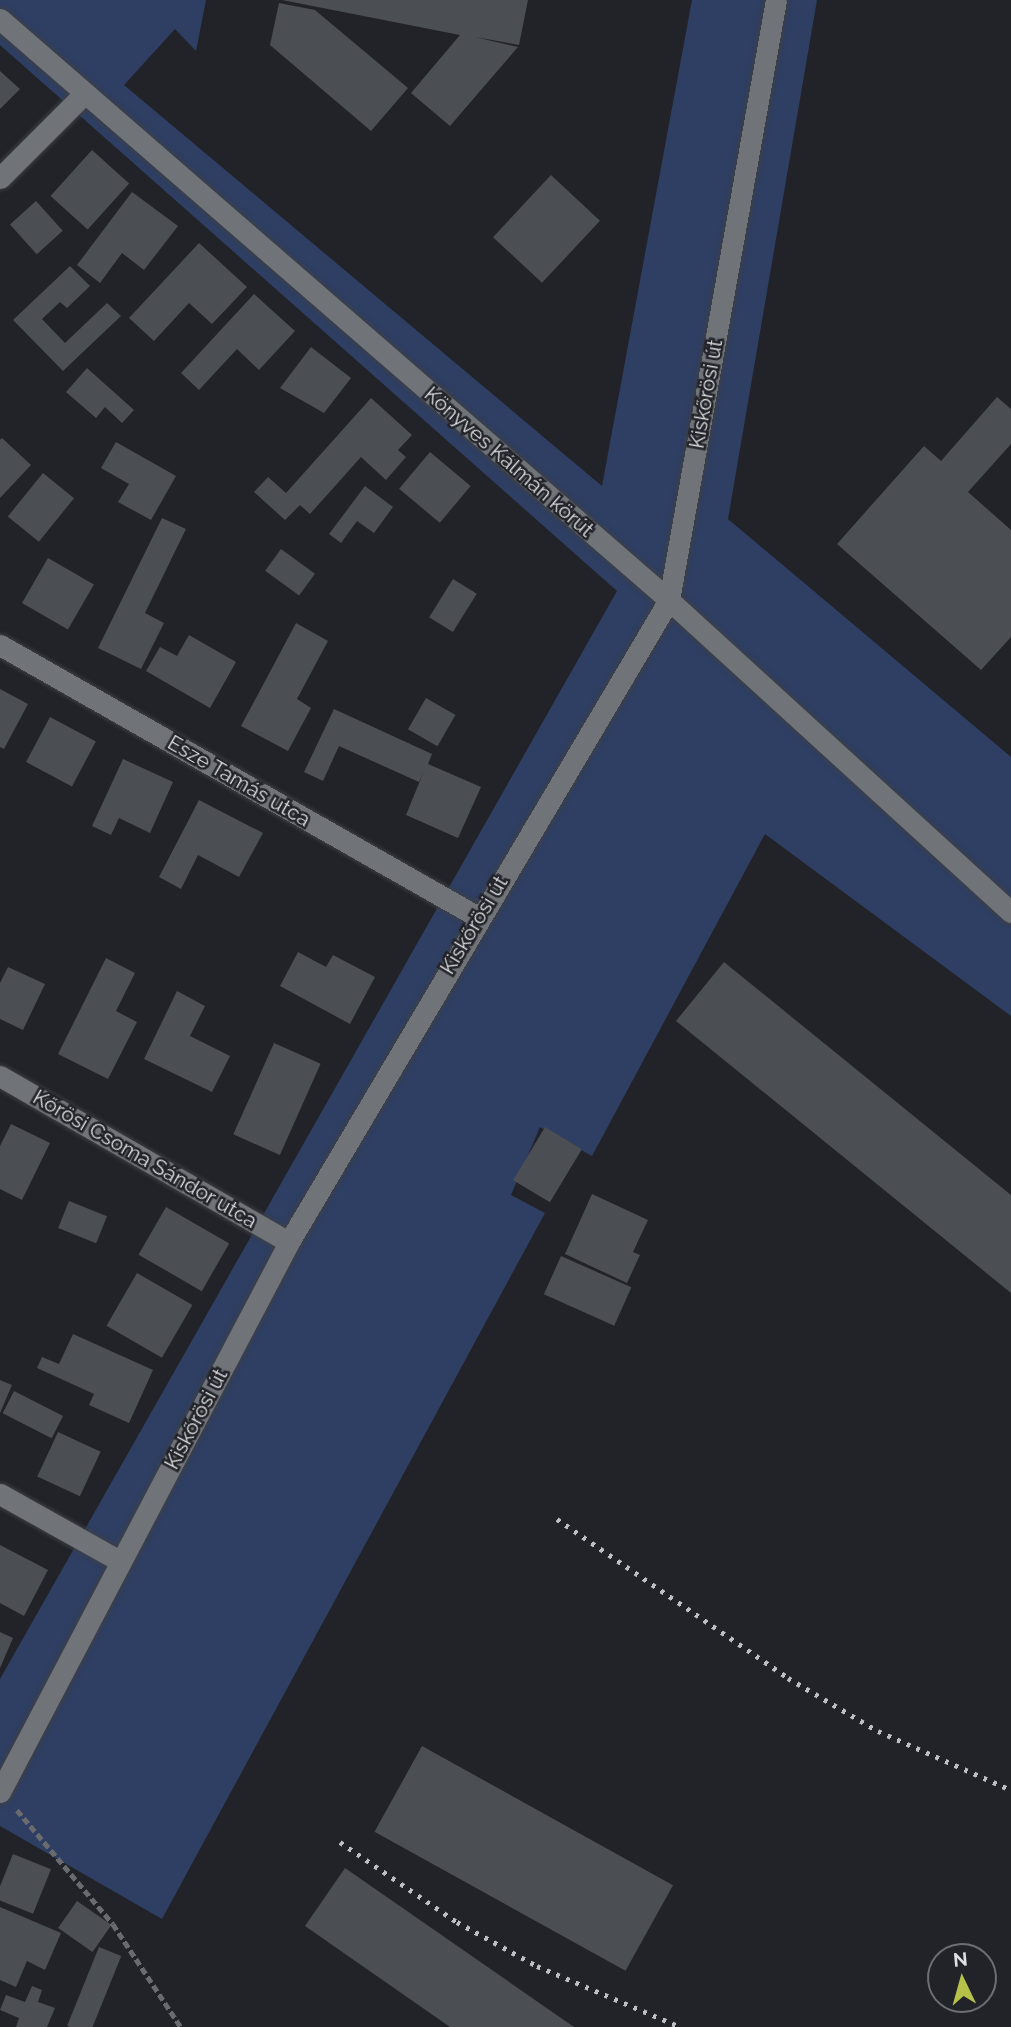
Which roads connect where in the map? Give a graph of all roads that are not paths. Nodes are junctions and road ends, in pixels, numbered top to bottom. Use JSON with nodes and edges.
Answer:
{"nodes":[{"id":1,"x":776,"y":0,"type":"edge"},
{"id":2,"x":0,"y":19,"type":"edge"},
{"id":3,"x":83,"y":95,"type":"junction"},
{"id":4,"x":0,"y":178,"type":"edge"},
{"id":5,"x":669,"y":600,"type":"junction"},
{"id":6,"x":0,"y":645,"type":"edge"},
{"id":7,"x":1011,"y":912,"type":"edge"},
{"id":8,"x":478,"y":917,"type":"junction"},
{"id":9,"x":0,"y":1076,"type":"edge"},
{"id":10,"x":289,"y":1242,"type":"junction"},
{"id":11,"x":0,"y":1493,"type":"edge"},
{"id":12,"x":120,"y":1561,"type":"junction"},
{"id":13,"x":0,"y":1791,"type":"edge"}],
"edges":[{"from":1,"to":5,"type":"street","name":"Kiskőrösi út"},
{"from":2,"to":3,"type":"street","name":"Könyves Kálmán körút"},
{"from":3,"to":4,"type":"street"},
{"from":3,"to":5,"type":"street","name":"Könyves Kálmán körút"},
{"from":5,"to":7,"type":"street","name":"Könyves Kálmán körút"},
{"from":5,"to":8,"type":"street","name":"Kiskőrösi út"},
{"from":6,"to":8,"type":"street","name":"Esze Tamás utca"},
{"from":8,"to":10,"type":"street","name":"Kiskőrösi út"},
{"from":9,"to":10,"type":"street","name":"Kőrösi Csoma Sándor utca"},
{"from":10,"to":12,"type":"street","name":"Kiskőrösi út"},
{"from":11,"to":12,"type":"street"},
{"from":12,"to":13,"type":"street","name":"Kiskőrösi út"}]}
